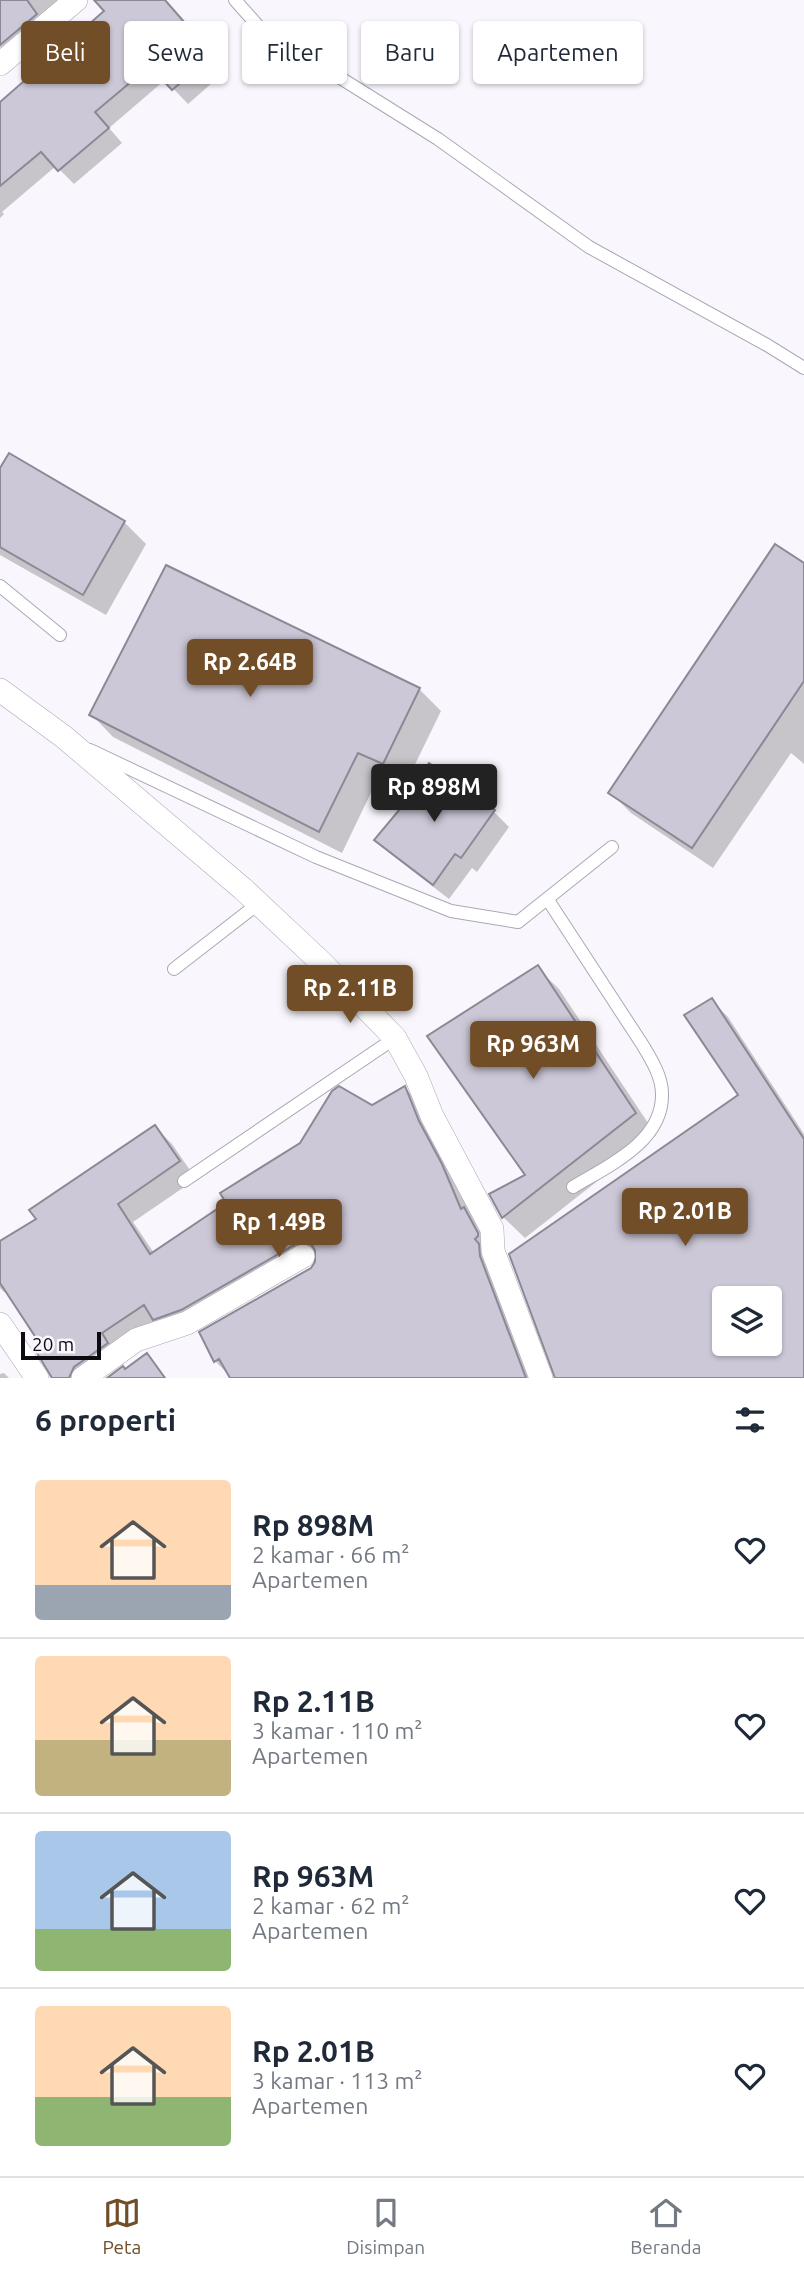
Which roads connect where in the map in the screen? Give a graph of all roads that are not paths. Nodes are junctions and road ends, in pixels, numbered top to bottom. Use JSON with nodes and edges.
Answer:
{"nodes":[{"id":1,"x":76,"y":0,"type":"edge"},
{"id":2,"x":235,"y":0,"type":"edge"},
{"id":3,"x":0,"y":64,"type":"edge"},
{"id":4,"x":804,"y":368,"type":"edge"},
{"id":5,"x":0,"y":586,"type":"edge"},
{"id":6,"x":60,"y":635,"type":"dead end"},
{"id":7,"x":0,"y":690,"type":"edge"},
{"id":8,"x":64,"y":737,"type":"junction"},
{"id":9,"x":612,"y":847,"type":"dead end"},
{"id":10,"x":548,"y":900,"type":"junction"},
{"id":11,"x":259,"y":903,"type":"junction"},
{"id":12,"x":174,"y":969,"type":"dead end"},
{"id":13,"x":395,"y":1038,"type":"junction"},
{"id":14,"x":184,"y":1181,"type":"dead end"},
{"id":15,"x":573,"y":1186,"type":"dead end"},
{"id":16,"x":303,"y":1256,"type":"dead end"},
{"id":17,"x":0,"y":1324,"type":"edge"},
{"id":18,"x":37,"y":1378,"type":"edge"},
{"id":19,"x":83,"y":1378,"type":"edge"},
{"id":20,"x":541,"y":1378,"type":"edge"}],
"edges":[{"from":1,"to":3,"type":"street"},
{"from":2,"to":4,"type":"lane"},
{"from":5,"to":6,"type":"lane"},
{"from":7,"to":8,"type":"street"},
{"from":8,"to":10,"type":"lane"},
{"from":8,"to":11,"type":"street"},
{"from":9,"to":10,"type":"lane"},
{"from":10,"to":15,"type":"lane"},
{"from":11,"to":12,"type":"lane"},
{"from":11,"to":13,"type":"street"},
{"from":13,"to":14,"type":"lane"},
{"from":13,"to":20,"type":"street"},
{"from":16,"to":19,"type":"street"},
{"from":17,"to":18,"type":"street"}]}
